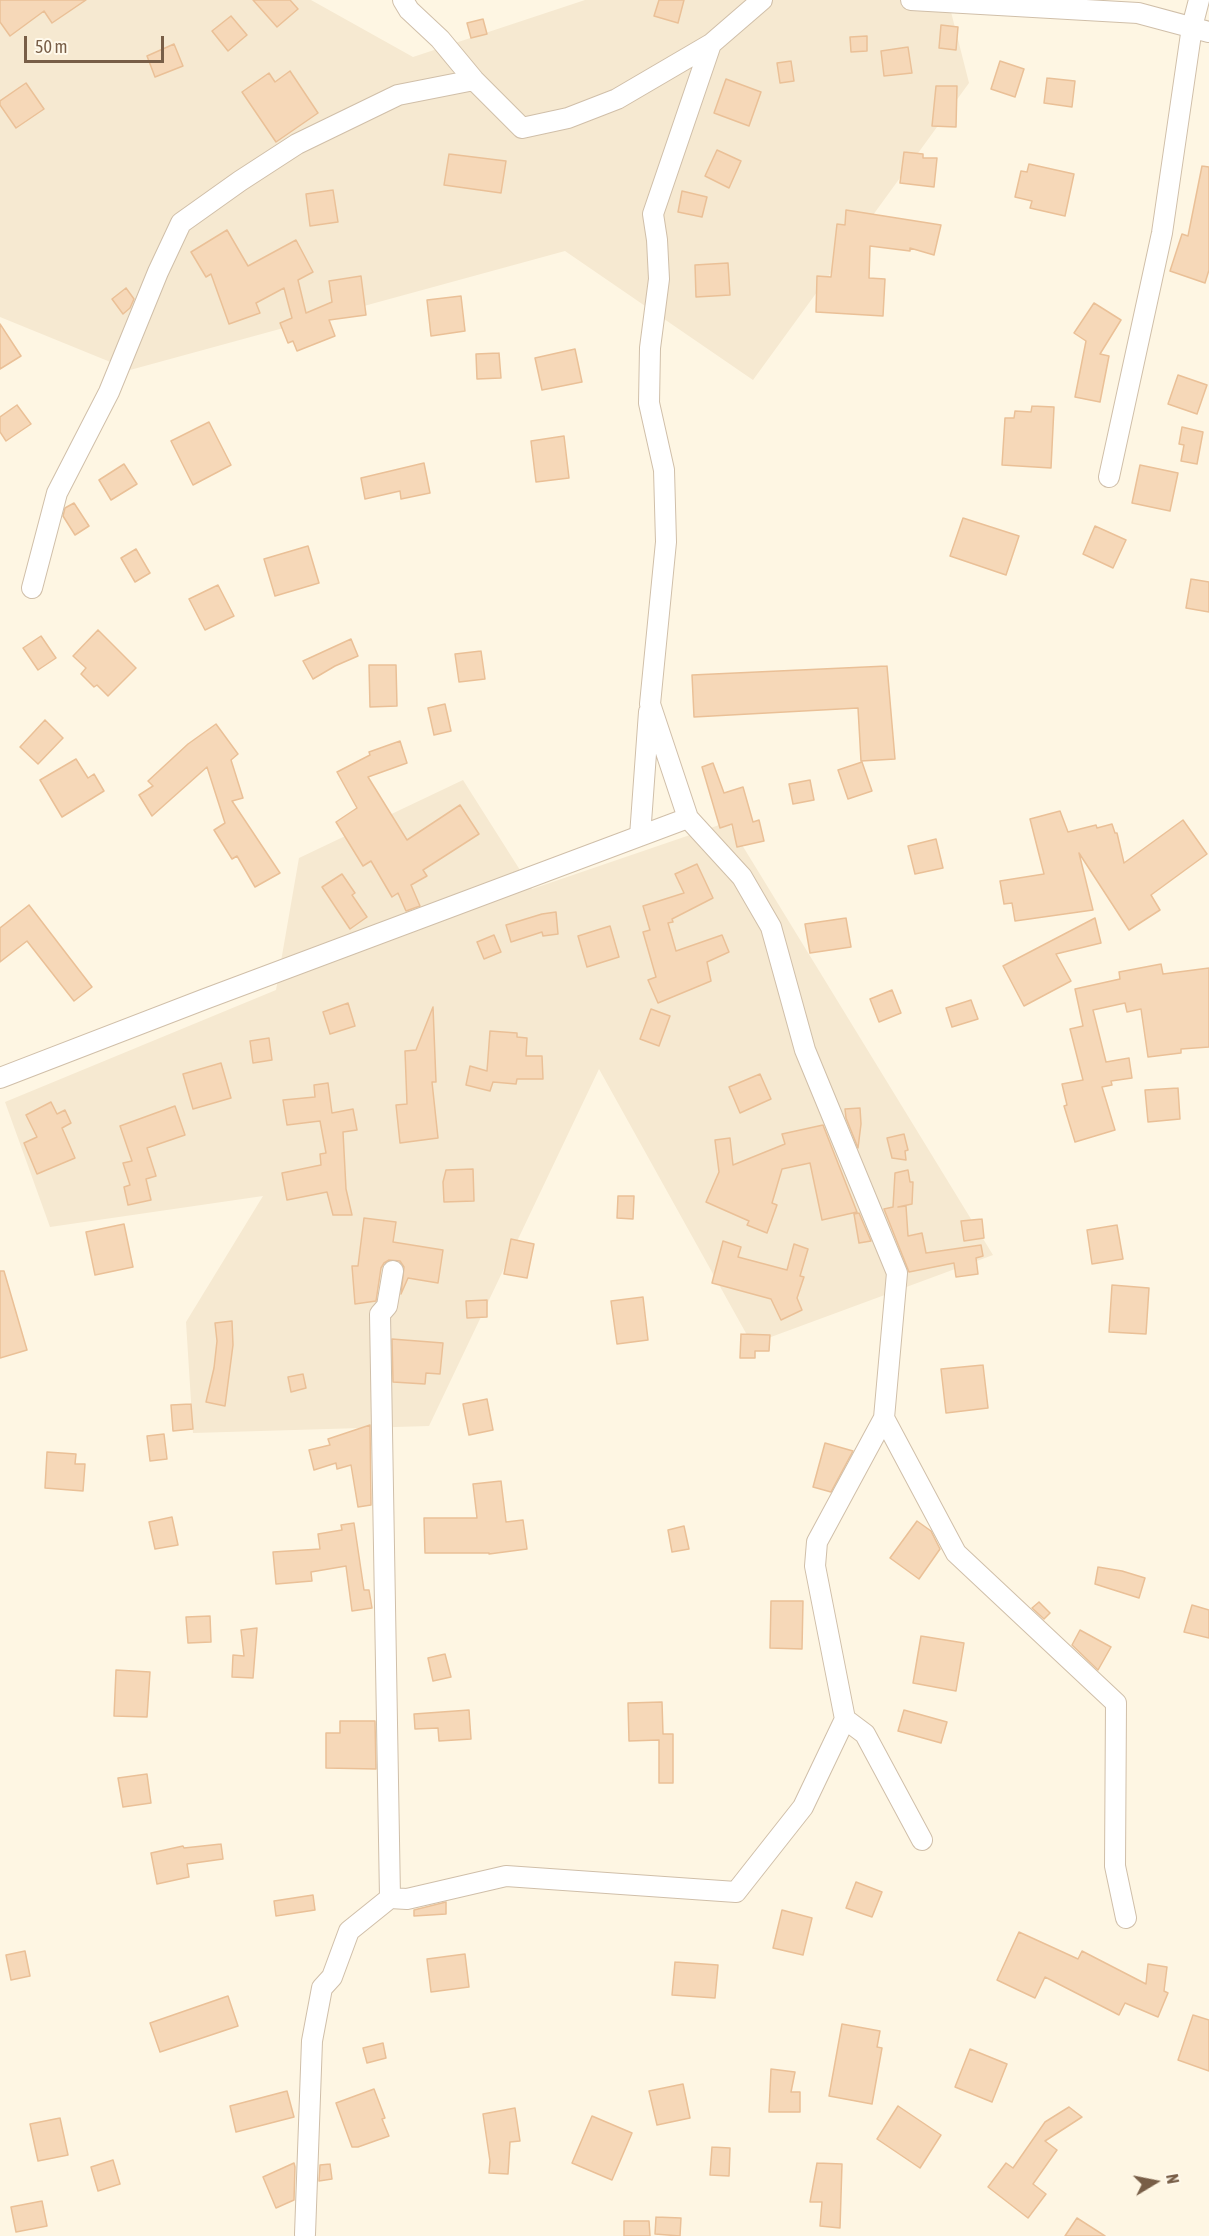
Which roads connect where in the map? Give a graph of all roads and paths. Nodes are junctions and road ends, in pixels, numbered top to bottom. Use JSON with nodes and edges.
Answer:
{"nodes":[{"id":1,"x":403,"y":0,"type":"edge"},
{"id":2,"x":762,"y":0,"type":"edge"},
{"id":3,"x":911,"y":0,"type":"edge"},
{"id":4,"x":1199,"y":0,"type":"edge"},
{"id":5,"x":1201,"y":29,"type":"edge"},
{"id":6,"x":711,"y":44,"type":"junction"},
{"id":7,"x":474,"y":81,"type":"junction"},
{"id":8,"x":1109,"y":477,"type":"dead end"},
{"id":9,"x":32,"y":588,"type":"dead end"},
{"id":10,"x":650,"y":704,"type":"junction"},
{"id":11,"x":688,"y":818,"type":"junction"},
{"id":12,"x":640,"y":836,"type":"junction"},
{"id":13,"x":0,"y":1078,"type":"edge"},
{"id":14,"x":393,"y":1271,"type":"dead end"},
{"id":15,"x":884,"y":1418,"type":"junction"},
{"id":16,"x":845,"y":1719,"type":"junction"},
{"id":17,"x":922,"y":1840,"type":"dead end"},
{"id":18,"x":390,"y":1898,"type":"junction"},
{"id":19,"x":1126,"y":1918,"type":"dead end"},
{"id":20,"x":305,"y":2234,"type":"dead end"}],
"edges":[{"from":1,"to":7,"type":"street"},
{"from":2,"to":6,"type":"street"},
{"from":3,"to":5,"type":"street"},
{"from":4,"to":5,"type":"street"},
{"from":5,"to":8,"type":"street"},
{"from":6,"to":7,"type":"street"},
{"from":6,"to":10,"type":"street"},
{"from":7,"to":9,"type":"street"},
{"from":10,"to":11,"type":"street"},
{"from":10,"to":12,"type":"street"},
{"from":11,"to":12,"type":"street"},
{"from":11,"to":15,"type":"street"},
{"from":12,"to":13,"type":"street"},
{"from":14,"to":18,"type":"street"},
{"from":15,"to":16,"type":"street"},
{"from":15,"to":19,"type":"street"},
{"from":16,"to":17,"type":"street"},
{"from":16,"to":18,"type":"street"},
{"from":18,"to":20,"type":"street"}]}
